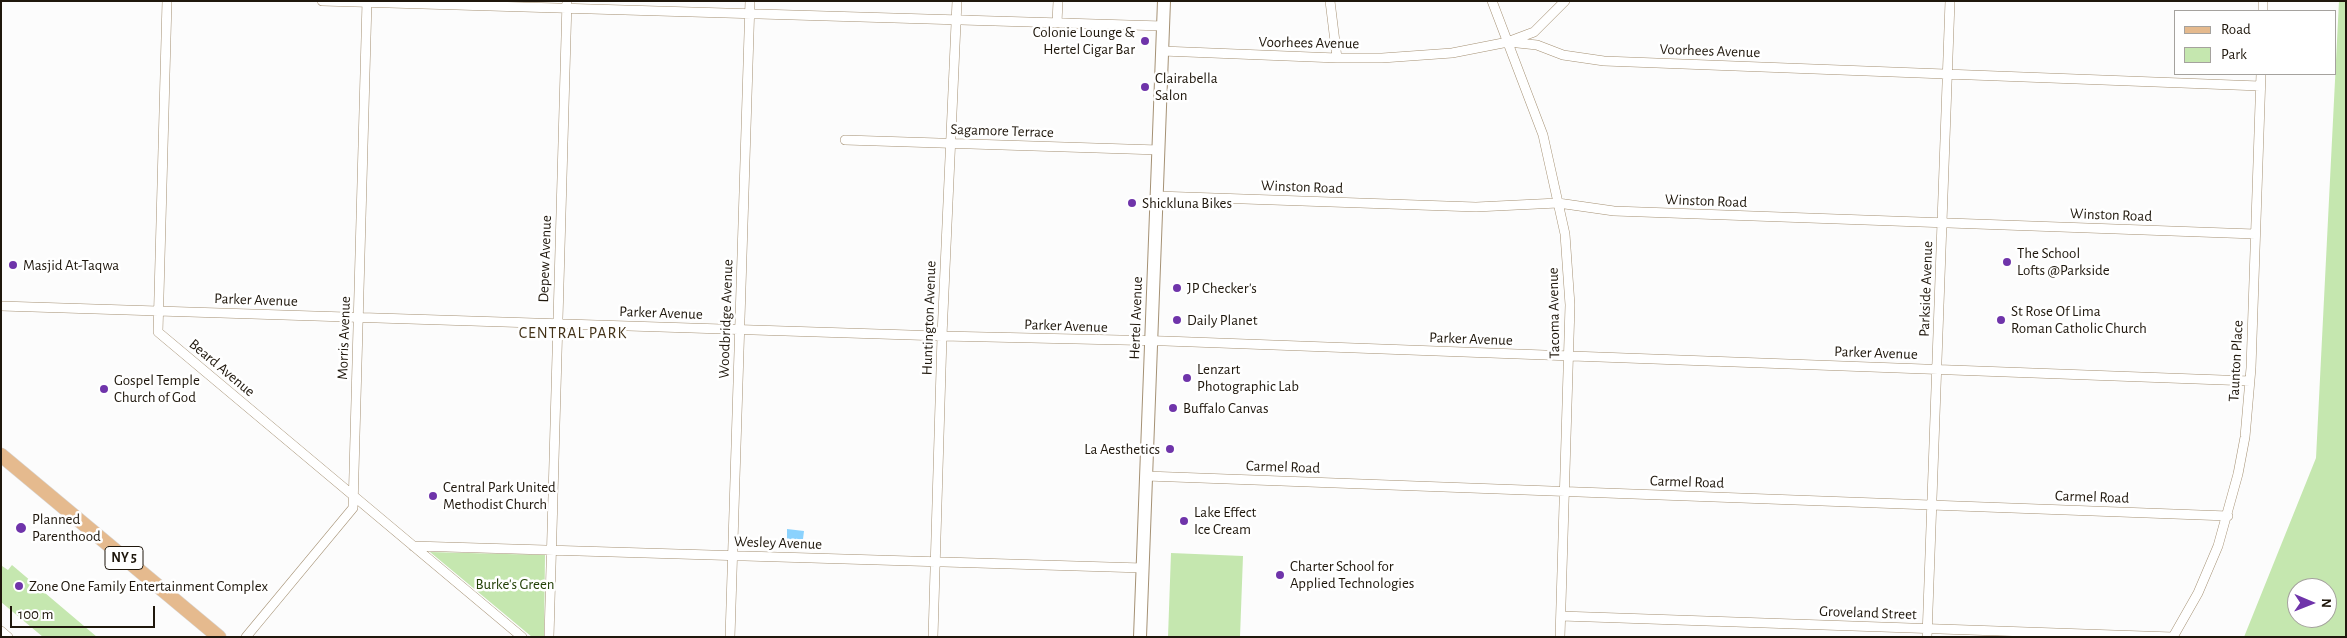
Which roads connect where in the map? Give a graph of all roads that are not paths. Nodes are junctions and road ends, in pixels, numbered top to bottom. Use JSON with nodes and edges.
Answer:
{"nodes":[{"id":1,"x":167,"y":1,"type":"edge"},
{"id":2,"x":322,"y":1,"type":"edge"},
{"id":3,"x":750,"y":1,"type":"edge"},
{"id":4,"x":957,"y":1,"type":"edge"},
{"id":5,"x":1058,"y":1,"type":"edge"},
{"id":6,"x":1164,"y":1,"type":"edge"},
{"id":7,"x":1330,"y":1,"type":"edge"},
{"id":8,"x":1492,"y":1,"type":"edge"},
{"id":9,"x":1565,"y":1,"type":"edge"},
{"id":10,"x":1950,"y":1,"type":"edge"},
{"id":11,"x":367,"y":2,"type":"edge"},
{"id":12,"x":567,"y":5,"type":"edge"},
{"id":13,"x":749,"y":14,"type":"junction"},
{"id":14,"x":956,"y":20,"type":"junction"},
{"id":15,"x":1057,"y":23,"type":"junction"},
{"id":16,"x":1163,"y":26,"type":"junction"},
{"id":17,"x":1508,"y":42,"type":"junction"},
{"id":18,"x":1162,"y":51,"type":"junction"},
{"id":19,"x":1337,"y":58,"type":"junction"},
{"id":20,"x":1947,"y":74,"type":"junction"},
{"id":21,"x":2261,"y":75,"type":"edge"},
{"id":22,"x":2260,"y":86,"type":"junction"},
{"id":23,"x":845,"y":140,"type":"dead end"},
{"id":24,"x":950,"y":143,"type":"junction"},
{"id":25,"x":1159,"y":150,"type":"junction"},
{"id":26,"x":1157,"y":196,"type":"junction"},
{"id":27,"x":1558,"y":203,"type":"junction"},
{"id":28,"x":1942,"y":223,"type":"junction"},
{"id":29,"x":2255,"y":234,"type":"junction"},
{"id":30,"x":1,"y":306,"type":"edge"},
{"id":31,"x":158,"y":311,"type":"junction"},
{"id":32,"x":358,"y":317,"type":"junction"},
{"id":33,"x":557,"y":324,"type":"junction"},
{"id":34,"x":739,"y":330,"type":"junction"},
{"id":35,"x":942,"y":336,"type":"junction"},
{"id":36,"x":1151,"y":341,"type":"junction"},
{"id":37,"x":1569,"y":356,"type":"junction"},
{"id":38,"x":1937,"y":369,"type":"junction"},
{"id":39,"x":2250,"y":381,"type":"junction"},
{"id":40,"x":1,"y":455,"type":"edge"},
{"id":41,"x":1146,"y":476,"type":"junction"},
{"id":42,"x":1564,"y":492,"type":"junction"},
{"id":43,"x":353,"y":494,"type":"junction"},
{"id":44,"x":1932,"y":505,"type":"junction"},
{"id":45,"x":2228,"y":516,"type":"junction"},
{"id":46,"x":413,"y":546,"type":"junction"},
{"id":47,"x":552,"y":550,"type":"junction"},
{"id":48,"x":732,"y":555,"type":"junction"},
{"id":49,"x":936,"y":561,"type":"junction"},
{"id":50,"x":1143,"y":568,"type":"junction"},
{"id":51,"x":1561,"y":616,"type":"junction"},
{"id":52,"x":1,"y":631,"type":"edge"},
{"id":53,"x":1927,"y":633,"type":"edge"},
{"id":54,"x":8,"y":637,"type":"edge"},
{"id":55,"x":220,"y":637,"type":"edge"},
{"id":56,"x":246,"y":637,"type":"edge"},
{"id":57,"x":522,"y":637,"type":"edge"},
{"id":58,"x":549,"y":637,"type":"edge"},
{"id":59,"x":730,"y":637,"type":"edge"},
{"id":60,"x":933,"y":637,"type":"edge"},
{"id":61,"x":1140,"y":637,"type":"edge"},
{"id":62,"x":1560,"y":637,"type":"edge"},
{"id":63,"x":2173,"y":637,"type":"edge"}],
"edges":[{"from":1,"to":31,"type":"street","name":"Beard Avenue"},
{"from":2,"to":11,"type":"street"},
{"from":3,"to":13,"type":"street","name":"Woodbridge Avenue"},
{"from":4,"to":14,"type":"street","name":"Huntington Avenue"},
{"from":5,"to":15,"type":"street"},
{"from":6,"to":16,"type":"street","name":"Hertel Avenue"},
{"from":7,"to":19,"type":"street"},
{"from":8,"to":17,"type":"street","name":"Tacoma Avenue"},
{"from":9,"to":17,"type":"street"},
{"from":10,"to":20,"type":"street","name":"Parkside Avenue"},
{"from":11,"to":12,"type":"street"},
{"from":11,"to":32,"type":"street","name":"Morris Avenue"},
{"from":12,"to":13,"type":"street"},
{"from":12,"to":33,"type":"street","name":"Depew Avenue"},
{"from":13,"to":14,"type":"street"},
{"from":13,"to":34,"type":"street","name":"Woodbridge Avenue"},
{"from":14,"to":15,"type":"street"},
{"from":14,"to":24,"type":"street","name":"Huntington Avenue"},
{"from":15,"to":16,"type":"street"},
{"from":16,"to":18,"type":"street","name":"Hertel Avenue"},
{"from":17,"to":19,"type":"street","name":"Voorhees Avenue"},
{"from":17,"to":20,"type":"street","name":"Voorhees Avenue"},
{"from":17,"to":27,"type":"street","name":"Tacoma Avenue"},
{"from":18,"to":19,"type":"street","name":"Voorhees Avenue"},
{"from":18,"to":25,"type":"street","name":"Hertel Avenue"},
{"from":20,"to":22,"type":"street","name":"Voorhees Avenue"},
{"from":20,"to":28,"type":"street","name":"Parkside Avenue"},
{"from":21,"to":22,"type":"street","name":"Taunton Place"},
{"from":22,"to":29,"type":"street","name":"Taunton Place"},
{"from":23,"to":24,"type":"street","name":"Sagamore Terrace"},
{"from":24,"to":25,"type":"street","name":"Sagamore Terrace"},
{"from":24,"to":35,"type":"street","name":"Huntington Avenue"},
{"from":25,"to":26,"type":"street","name":"Hertel Avenue"},
{"from":26,"to":27,"type":"street","name":"Winston Road"},
{"from":26,"to":36,"type":"street","name":"Hertel Avenue"},
{"from":27,"to":28,"type":"street","name":"Winston Road"},
{"from":27,"to":37,"type":"street","name":"Tacoma Avenue"},
{"from":28,"to":29,"type":"street","name":"Winston Road"},
{"from":28,"to":38,"type":"street","name":"Parkside Avenue"},
{"from":29,"to":39,"type":"street","name":"Taunton Place"},
{"from":30,"to":31,"type":"street","name":"Parker Avenue"},
{"from":31,"to":32,"type":"street","name":"Parker Avenue"},
{"from":31,"to":43,"type":"street","name":"Beard Avenue"},
{"from":32,"to":33,"type":"street","name":"Parker Avenue"},
{"from":32,"to":43,"type":"street","name":"Morris Avenue"},
{"from":33,"to":34,"type":"street","name":"Parker Avenue"},
{"from":33,"to":47,"type":"street","name":"Depew Avenue"},
{"from":34,"to":35,"type":"street","name":"Parker Avenue"},
{"from":34,"to":48,"type":"street","name":"Woodbridge Avenue"},
{"from":35,"to":36,"type":"street","name":"Parker Avenue"},
{"from":35,"to":49,"type":"street","name":"Huntington Avenue"},
{"from":36,"to":37,"type":"street","name":"Parker Avenue"},
{"from":36,"to":41,"type":"street","name":"Hertel Avenue"},
{"from":37,"to":38,"type":"street","name":"Parker Avenue"},
{"from":37,"to":42,"type":"street","name":"Tacoma Avenue"},
{"from":38,"to":39,"type":"street","name":"Parker Avenue"},
{"from":38,"to":44,"type":"street","name":"Parkside Avenue"},
{"from":39,"to":45,"type":"street","name":"Taunton Place"},
{"from":40,"to":55,"type":"main road","number":"NY 5"},
{"from":41,"to":42,"type":"street","name":"Carmel Road"},
{"from":41,"to":50,"type":"street","name":"Hertel Avenue"},
{"from":42,"to":44,"type":"street","name":"Carmel Road"},
{"from":42,"to":51,"type":"street","name":"Tacoma Avenue"},
{"from":43,"to":46,"type":"street","name":"Beard Avenue"},
{"from":43,"to":56,"type":"street","name":"Morris Avenue"},
{"from":44,"to":45,"type":"street","name":"Carmel Road"},
{"from":44,"to":53,"type":"street","name":"Parkside Avenue"},
{"from":45,"to":63,"type":"street","name":"Taunton Place"},
{"from":46,"to":47,"type":"street","name":"Wesley Avenue"},
{"from":46,"to":57,"type":"street","name":"Beard Avenue"},
{"from":47,"to":48,"type":"street","name":"Wesley Avenue"},
{"from":47,"to":58,"type":"street","name":"Depew Avenue"},
{"from":48,"to":49,"type":"street","name":"Wesley Avenue"},
{"from":48,"to":59,"type":"street","name":"Woodbridge Avenue"},
{"from":49,"to":50,"type":"street","name":"Wesley Avenue"},
{"from":49,"to":60,"type":"street","name":"Huntington Avenue"},
{"from":50,"to":61,"type":"street","name":"Hertel Avenue"},
{"from":51,"to":53,"type":"street","name":"Groveland Street"},
{"from":51,"to":62,"type":"street","name":"Tacoma Avenue"},
{"from":52,"to":54,"type":"street"},
{"from":53,"to":63,"type":"street","name":"Groveland Street"}]}
